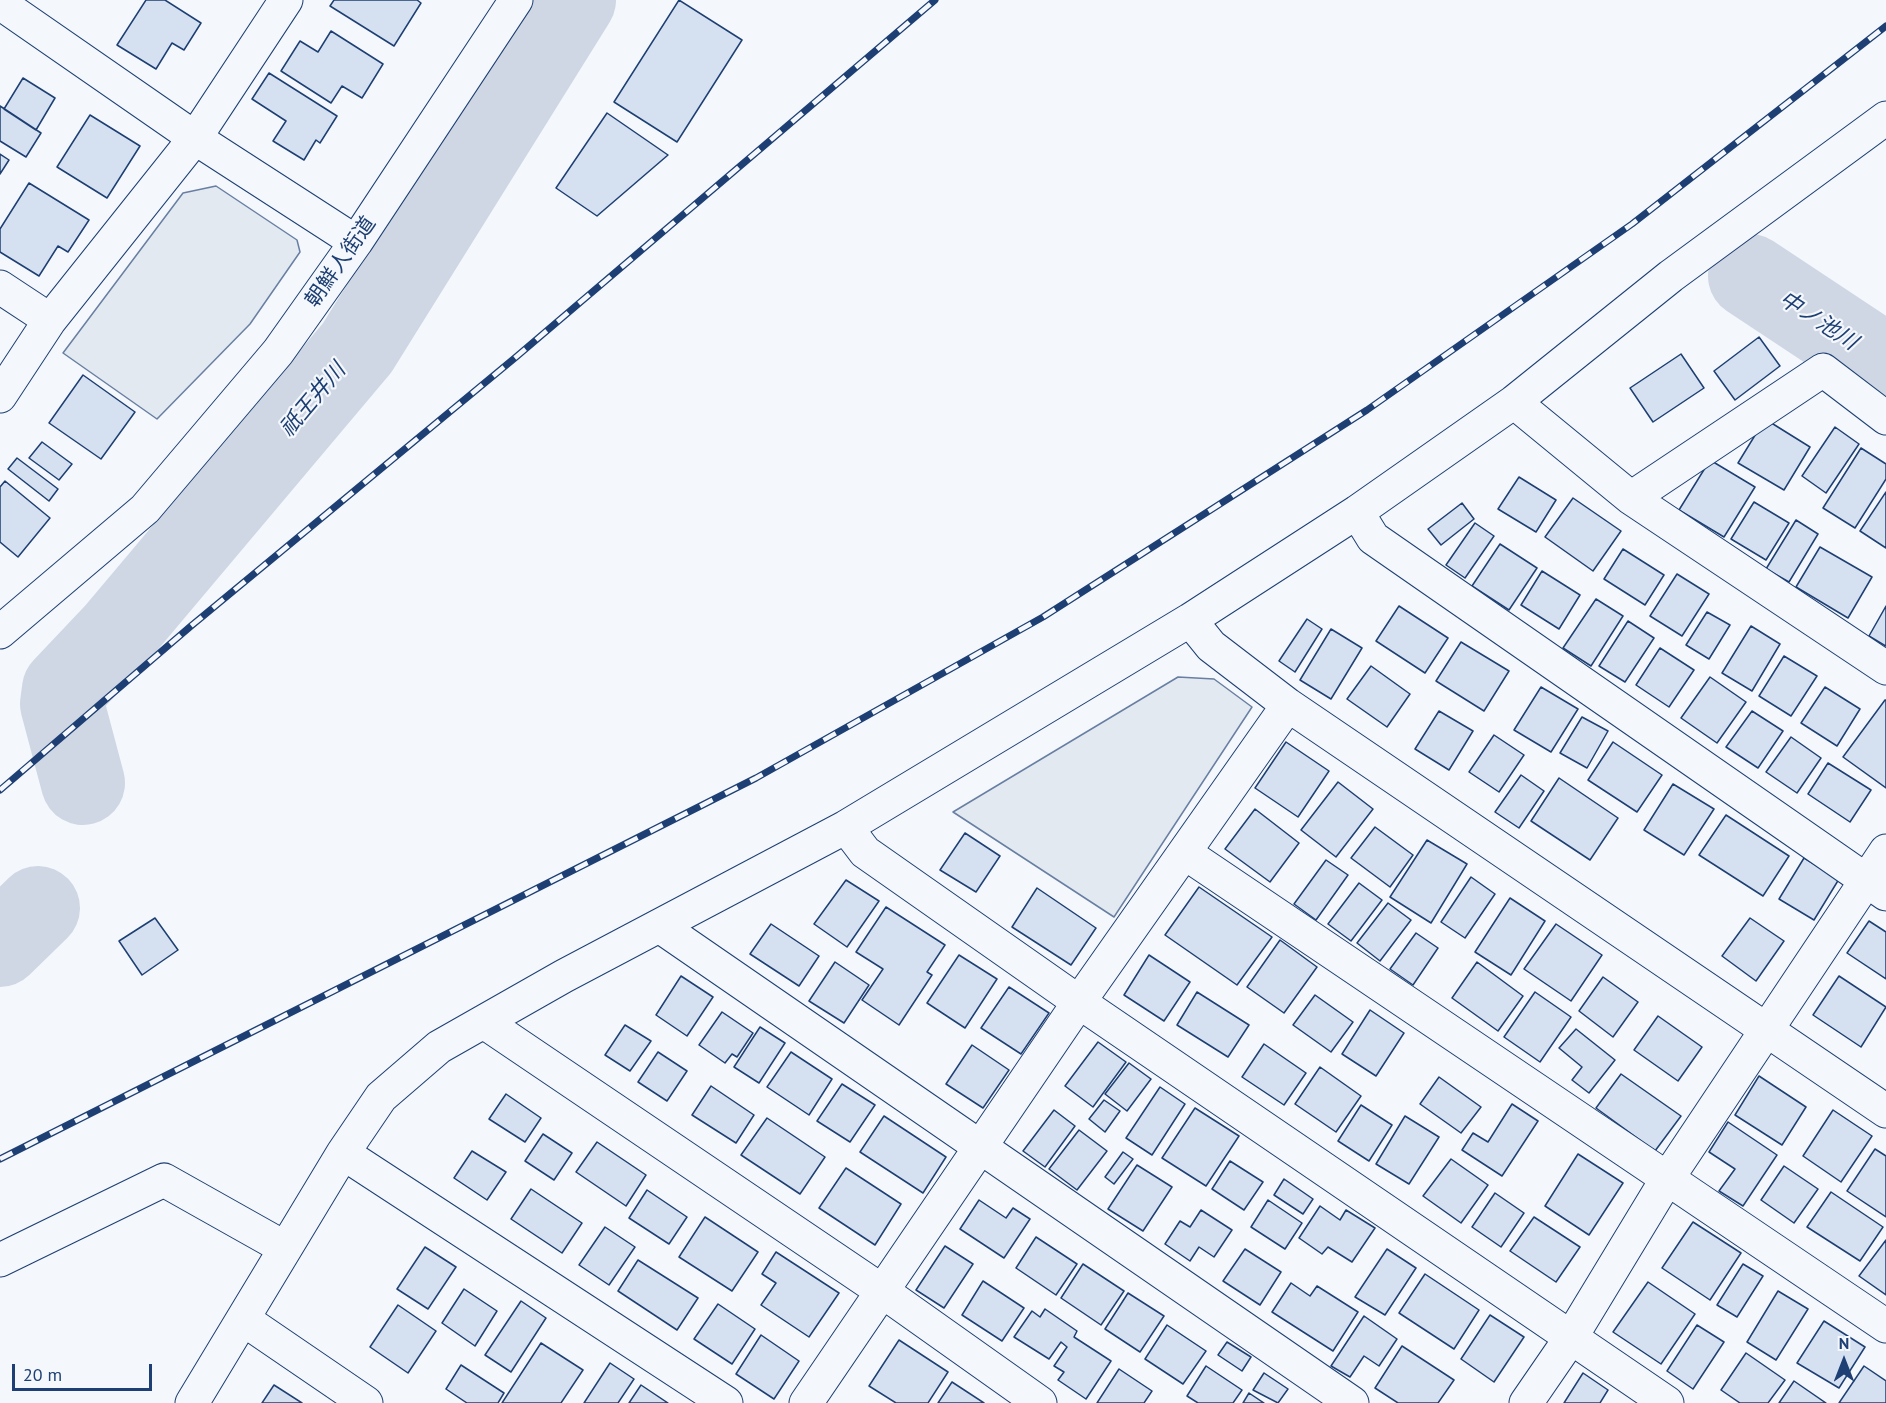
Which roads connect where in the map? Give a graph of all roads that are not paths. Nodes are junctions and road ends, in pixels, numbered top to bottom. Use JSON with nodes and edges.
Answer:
{"nodes":[{"id":1,"x":286,"y":0,"type":"edge"},
{"id":2,"x":516,"y":0,"type":"edge"},
{"id":3,"x":0,"y":3,"type":"edge"},
{"id":4,"x":1886,"y":118,"type":"edge"},
{"id":5,"x":195,"y":138,"type":"junction"},
{"id":6,"x":356,"y":242,"type":"junction"},
{"id":7,"x":0,"y":287,"type":"edge"},
{"id":8,"x":50,"y":320,"type":"junction"},
{"id":9,"x":0,"y":396,"type":"edge"},
{"id":10,"x":1514,"y":402,"type":"junction"},
{"id":11,"x":1886,"y":418,"type":"edge"},
{"id":12,"x":1631,"y":498,"type":"junction"},
{"id":13,"x":1357,"y":512,"type":"junction"},
{"id":14,"x":1190,"y":620,"type":"junction"},
{"id":15,"x":0,"y":632,"type":"edge"},
{"id":16,"x":1886,"y":668,"type":"edge"},
{"id":17,"x":1288,"y":705,"type":"junction"},
{"id":18,"x":846,"y":827,"type":"junction"},
{"id":19,"x":1886,"y":852,"type":"edge"},
{"id":20,"x":1185,"y":854,"type":"junction"},
{"id":21,"x":1876,"y":887,"type":"edge"},
{"id":22,"x":661,"y":927,"type":"junction"},
{"id":23,"x":1079,"y":1002,"type":"junction"},
{"id":24,"x":484,"y":1022,"type":"junction"},
{"id":25,"x":1768,"y":1030,"type":"junction"},
{"id":26,"x":1886,"y":1111,"type":"edge"},
{"id":27,"x":980,"y":1149,"type":"junction"},
{"id":28,"x":343,"y":1153,"type":"junction"},
{"id":29,"x":1667,"y":1179,"type":"junction"},
{"id":30,"x":285,"y":1248,"type":"junction"},
{"id":31,"x":0,"y":1260,"type":"edge"},
{"id":32,"x":882,"y":1291,"type":"junction"},
{"id":33,"x":243,"y":1319,"type":"junction"},
{"id":34,"x":1886,"y":1326,"type":"edge"},
{"id":35,"x":1570,"y":1339,"type":"junction"},
{"id":36,"x":192,"y":1403,"type":"edge"},
{"id":37,"x":366,"y":1403,"type":"edge"},
{"id":38,"x":726,"y":1403,"type":"edge"},
{"id":39,"x":806,"y":1403,"type":"edge"},
{"id":40,"x":1040,"y":1403,"type":"edge"},
{"id":41,"x":1352,"y":1403,"type":"edge"},
{"id":42,"x":1526,"y":1403,"type":"edge"},
{"id":43,"x":1667,"y":1403,"type":"edge"}],
"edges":[{"from":1,"to":5,"type":"street"},
{"from":2,"to":6,"type":"street","name":"朝鮮人街道"},
{"from":3,"to":5,"type":"street"},
{"from":4,"to":10,"type":"street"},
{"from":5,"to":6,"type":"street"},
{"from":5,"to":8,"type":"street"},
{"from":6,"to":15,"type":"street","name":"朝鮮人街道"},
{"from":7,"to":8,"type":"street"},
{"from":8,"to":9,"type":"street"},
{"from":10,"to":12,"type":"street"},
{"from":10,"to":13,"type":"street"},
{"from":11,"to":12,"type":"street"},
{"from":12,"to":16,"type":"street"},
{"from":13,"to":14,"type":"street"},
{"from":13,"to":21,"type":"street"},
{"from":14,"to":17,"type":"street"},
{"from":14,"to":18,"type":"street"},
{"from":17,"to":20,"type":"street"},
{"from":17,"to":25,"type":"street"},
{"from":18,"to":22,"type":"street"},
{"from":18,"to":23,"type":"street"},
{"from":19,"to":21,"type":"street"},
{"from":20,"to":23,"type":"street"},
{"from":20,"to":29,"type":"street"},
{"from":21,"to":25,"type":"street"},
{"from":22,"to":24,"type":"street"},
{"from":22,"to":27,"type":"street"},
{"from":23,"to":27,"type":"street"},
{"from":23,"to":35,"type":"street"},
{"from":24,"to":28,"type":"street"},
{"from":24,"to":32,"type":"street"},
{"from":25,"to":26,"type":"street"},
{"from":25,"to":29,"type":"street"},
{"from":27,"to":32,"type":"street"},
{"from":27,"to":41,"type":"street"},
{"from":28,"to":30,"type":"street"},
{"from":28,"to":38,"type":"street"},
{"from":29,"to":34,"type":"street"},
{"from":29,"to":35,"type":"street"},
{"from":30,"to":31,"type":"street"},
{"from":30,"to":33,"type":"street"},
{"from":32,"to":39,"type":"street"},
{"from":32,"to":40,"type":"street"},
{"from":33,"to":36,"type":"street"},
{"from":33,"to":37,"type":"street"},
{"from":35,"to":42,"type":"street"},
{"from":35,"to":43,"type":"street"}]}
